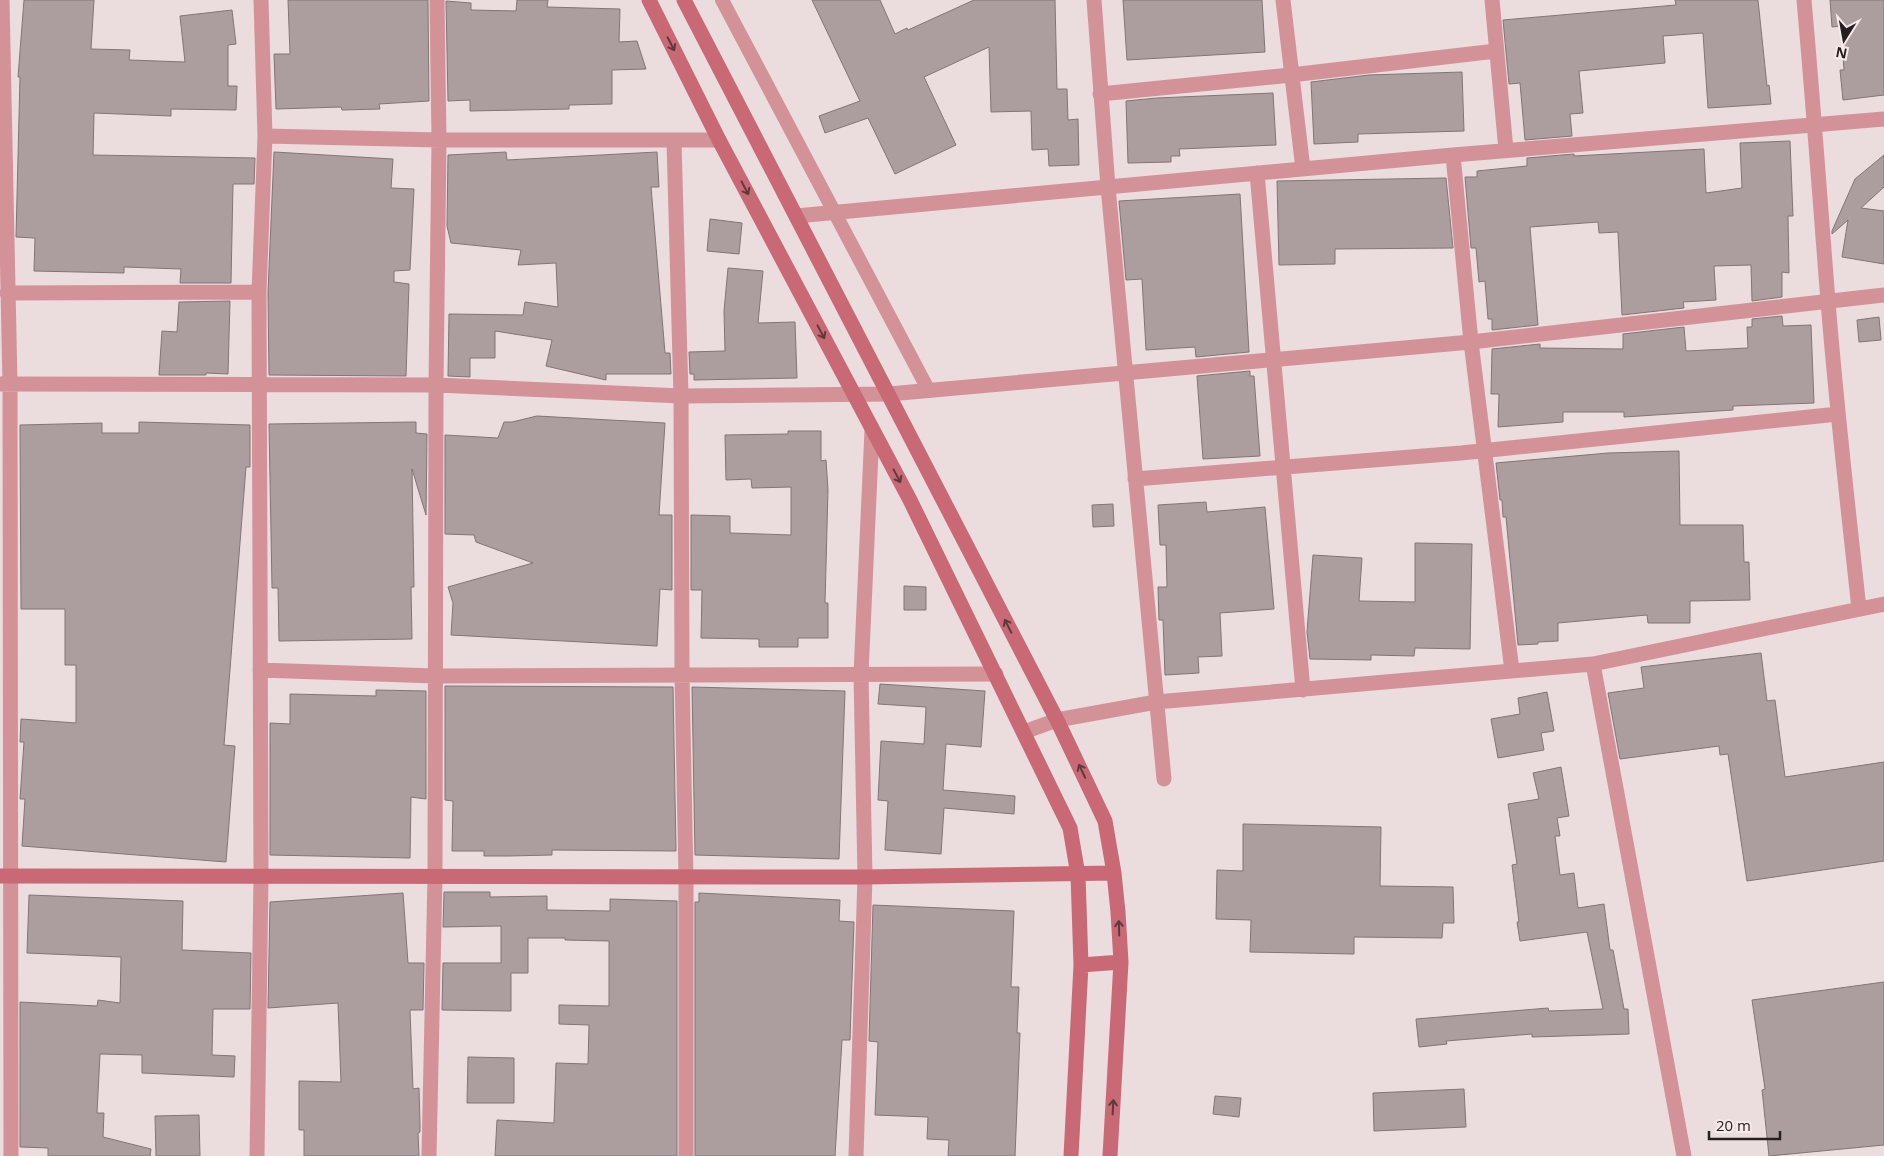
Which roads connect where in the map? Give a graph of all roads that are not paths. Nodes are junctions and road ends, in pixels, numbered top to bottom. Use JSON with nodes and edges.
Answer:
{"nodes":[{"id":1,"x":2,"y":0,"type":"edge"},
{"id":2,"x":261,"y":0,"type":"edge"},
{"id":3,"x":437,"y":0,"type":"edge"},
{"id":4,"x":649,"y":0,"type":"edge"},
{"id":5,"x":684,"y":0,"type":"edge"},
{"id":6,"x":722,"y":0,"type":"edge"},
{"id":7,"x":1094,"y":0,"type":"edge"},
{"id":8,"x":1283,"y":0,"type":"edge"},
{"id":9,"x":1492,"y":0,"type":"edge"},
{"id":10,"x":1804,"y":0,"type":"edge"},
{"id":11,"x":1496,"y":51,"type":"junction"},
{"id":12,"x":1291,"y":75,"type":"junction"},
{"id":13,"x":1100,"y":94,"type":"junction"},
{"id":14,"x":1884,"y":119,"type":"edge"},
{"id":15,"x":1816,"y":125,"type":"junction"},
{"id":16,"x":265,"y":136,"type":"junction"},
{"id":17,"x":439,"y":140,"type":"junction"},
{"id":18,"x":719,"y":140,"type":"junction"},
{"id":19,"x":674,"y":141,"type":"junction"},
{"id":20,"x":2,"y":147,"type":"edge"},
{"id":21,"x":1506,"y":150,"type":"junction"},
{"id":22,"x":1453,"y":155,"type":"junction"},
{"id":23,"x":1303,"y":169,"type":"junction"},
{"id":24,"x":1257,"y":173,"type":"junction"},
{"id":25,"x":1108,"y":187,"type":"junction"},
{"id":26,"x":835,"y":213,"type":"junction"},
{"id":27,"x":796,"y":216,"type":"junction"},
{"id":28,"x":259,"y":292,"type":"junction"},
{"id":29,"x":7,"y":293,"type":"junction"},
{"id":30,"x":1884,"y":295,"type":"edge"},
{"id":31,"x":1828,"y":301,"type":"junction"},
{"id":32,"x":1471,"y":342,"type":"junction"},
{"id":33,"x":1275,"y":359,"type":"junction"},
{"id":34,"x":1126,"y":372,"type":"junction"},
{"id":35,"x":5,"y":384,"type":"edge"},
{"id":36,"x":259,"y":384,"type":"junction"},
{"id":37,"x":436,"y":385,"type":"junction"},
{"id":38,"x":929,"y":390,"type":"junction"},
{"id":39,"x":854,"y":394,"type":"junction"},
{"id":40,"x":889,"y":394,"type":"junction"},
{"id":41,"x":681,"y":396,"type":"junction"},
{"id":42,"x":1838,"y":414,"type":"junction"},
{"id":43,"x":872,"y":430,"type":"junction"},
{"id":44,"x":1484,"y":451,"type":"junction"},
{"id":45,"x":1284,"y":467,"type":"junction"},
{"id":46,"x":1136,"y":479,"type":"junction"},
{"id":47,"x":1884,"y":604,"type":"edge"},
{"id":48,"x":1859,"y":609,"type":"junction"},
{"id":49,"x":1593,"y":664,"type":"junction"},
{"id":50,"x":260,"y":670,"type":"junction"},
{"id":51,"x":1512,"y":671,"type":"junction"},
{"id":52,"x":861,"y":674,"type":"junction"},
{"id":53,"x":996,"y":674,"type":"junction"},
{"id":54,"x":682,"y":675,"type":"junction"},
{"id":55,"x":435,"y":676,"type":"junction"},
{"id":56,"x":1303,"y":690,"type":"junction"},
{"id":57,"x":1156,"y":702,"type":"junction"},
{"id":58,"x":1057,"y":720,"type":"junction"},
{"id":59,"x":1024,"y":732,"type":"junction"},
{"id":60,"x":1164,"y":779,"type":"dead end"},
{"id":61,"x":1114,"y":873,"type":"junction"},
{"id":62,"x":1078,"y":875,"type":"junction"},
{"id":63,"x":5,"y":876,"type":"edge"},
{"id":64,"x":261,"y":876,"type":"junction"},
{"id":65,"x":435,"y":876,"type":"junction"},
{"id":66,"x":686,"y":877,"type":"junction"},
{"id":67,"x":865,"y":877,"type":"junction"},
{"id":68,"x":1120,"y":962,"type":"junction"},
{"id":69,"x":1081,"y":965,"type":"junction"},
{"id":70,"x":10,"y":1156,"type":"edge"},
{"id":71,"x":257,"y":1156,"type":"edge"},
{"id":72,"x":430,"y":1156,"type":"edge"},
{"id":73,"x":686,"y":1156,"type":"edge"},
{"id":74,"x":856,"y":1156,"type":"edge"},
{"id":75,"x":1071,"y":1156,"type":"edge"},
{"id":76,"x":1110,"y":1156,"type":"edge"},
{"id":77,"x":1684,"y":1156,"type":"edge"}],
"edges":[{"from":1,"to":20,"type":"street"},
{"from":2,"to":16,"type":"street"},
{"from":3,"to":17,"type":"street"},
{"from":4,"to":18,"type":"main road","one_way":true},
{"from":5,"to":27,"type":"main road"},
{"from":6,"to":26,"type":"lane"},
{"from":7,"to":13,"type":"street"},
{"from":8,"to":12,"type":"street"},
{"from":9,"to":11,"type":"street"},
{"from":10,"to":15,"type":"street"},
{"from":11,"to":12,"type":"street"},
{"from":11,"to":21,"type":"street"},
{"from":12,"to":13,"type":"street"},
{"from":12,"to":23,"type":"street"},
{"from":13,"to":25,"type":"street"},
{"from":14,"to":15,"type":"street"},
{"from":15,"to":21,"type":"street"},
{"from":15,"to":31,"type":"street"},
{"from":16,"to":17,"type":"street"},
{"from":16,"to":28,"type":"street"},
{"from":17,"to":19,"type":"street"},
{"from":17,"to":37,"type":"street"},
{"from":18,"to":19,"type":"street"},
{"from":18,"to":39,"type":"main road","one_way":true},
{"from":19,"to":41,"type":"street"},
{"from":20,"to":29,"type":"street"},
{"from":21,"to":22,"type":"street"},
{"from":22,"to":23,"type":"street"},
{"from":22,"to":32,"type":"street"},
{"from":23,"to":24,"type":"street"},
{"from":24,"to":25,"type":"street"},
{"from":24,"to":33,"type":"street"},
{"from":25,"to":26,"type":"street"},
{"from":25,"to":34,"type":"street"},
{"from":26,"to":27,"type":"street"},
{"from":26,"to":38,"type":"lane"},
{"from":27,"to":40,"type":"main road"},
{"from":28,"to":29,"type":"street"},
{"from":28,"to":36,"type":"street"},
{"from":29,"to":35,"type":"street"},
{"from":30,"to":31,"type":"street"},
{"from":31,"to":32,"type":"street"},
{"from":31,"to":42,"type":"street"},
{"from":32,"to":33,"type":"street"},
{"from":32,"to":44,"type":"street"},
{"from":33,"to":34,"type":"street"},
{"from":33,"to":45,"type":"street"},
{"from":34,"to":38,"type":"street"},
{"from":34,"to":46,"type":"street"},
{"from":35,"to":36,"type":"street"},
{"from":35,"to":63,"type":"street"},
{"from":36,"to":37,"type":"street"},
{"from":36,"to":50,"type":"street"},
{"from":37,"to":41,"type":"street"},
{"from":37,"to":55,"type":"street"},
{"from":38,"to":40,"type":"street"},
{"from":39,"to":40,"type":"street"},
{"from":39,"to":41,"type":"street"},
{"from":39,"to":43,"type":"main road"},
{"from":58,"to":40,"type":"main road","one_way":true},
{"from":41,"to":54,"type":"street"},
{"from":42,"to":44,"type":"street"},
{"from":42,"to":48,"type":"street"},
{"from":43,"to":52,"type":"street"},
{"from":43,"to":53,"type":"main road","one_way":true},
{"from":44,"to":45,"type":"street"},
{"from":44,"to":51,"type":"street"},
{"from":45,"to":46,"type":"street"},
{"from":45,"to":56,"type":"street"},
{"from":46,"to":57,"type":"street"},
{"from":47,"to":48,"type":"street"},
{"from":48,"to":49,"type":"street"},
{"from":49,"to":51,"type":"street"},
{"from":49,"to":77,"type":"street"},
{"from":50,"to":55,"type":"street"},
{"from":50,"to":64,"type":"street"},
{"from":51,"to":56,"type":"street"},
{"from":52,"to":53,"type":"street"},
{"from":52,"to":54,"type":"street"},
{"from":52,"to":67,"type":"street"},
{"from":53,"to":59,"type":"main road"},
{"from":54,"to":55,"type":"street"},
{"from":54,"to":66,"type":"street"},
{"from":55,"to":65,"type":"street"},
{"from":56,"to":57,"type":"street"},
{"from":57,"to":58,"type":"street"},
{"from":57,"to":60,"type":"street"},
{"from":58,"to":59,"type":"street"},
{"from":61,"to":58,"type":"main road","one_way":true},
{"from":59,"to":62,"type":"main road"},
{"from":61,"to":62,"type":"main road"},
{"from":68,"to":61,"type":"main road","one_way":true},
{"from":62,"to":67,"type":"main road"},
{"from":62,"to":69,"type":"main road"},
{"from":63,"to":64,"type":"main road"},
{"from":63,"to":70,"type":"street"},
{"from":64,"to":65,"type":"main road"},
{"from":64,"to":71,"type":"street"},
{"from":65,"to":66,"type":"main road"},
{"from":65,"to":72,"type":"street"},
{"from":66,"to":67,"type":"main road"},
{"from":66,"to":73,"type":"street"},
{"from":67,"to":74,"type":"street"},
{"from":68,"to":69,"type":"main road"},
{"from":76,"to":68,"type":"main road","one_way":true},
{"from":69,"to":75,"type":"main road"}]}
